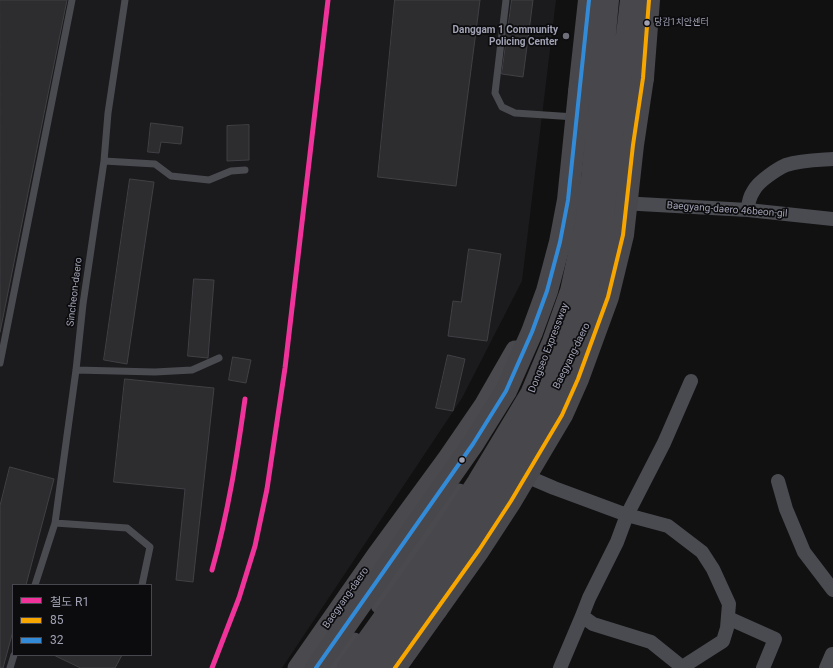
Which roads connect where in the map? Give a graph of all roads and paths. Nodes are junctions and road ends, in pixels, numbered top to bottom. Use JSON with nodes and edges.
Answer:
{"nodes":[{"id":1,"x":72,"y":0,"type":"edge"},
{"id":2,"x":125,"y":0,"type":"edge"},
{"id":3,"x":506,"y":0,"type":"edge"},
{"id":4,"x":589,"y":0,"type":"edge"},
{"id":5,"x":600,"y":0,"type":"edge"},
{"id":6,"x":608,"y":0,"type":"edge"},
{"id":7,"x":631,"y":0,"type":"edge"},
{"id":8,"x":644,"y":0,"type":"edge"},
{"id":9,"x":649,"y":0,"type":"edge"},
{"id":10,"x":593,"y":72,"type":"junction"},
{"id":11,"x":583,"y":118,"type":"junction"},
{"id":12,"x":833,"y":160,"type":"edge"},
{"id":13,"x":104,"y":161,"type":"junction"},
{"id":14,"x":245,"y":170,"type":"dead end"},
{"id":15,"x":621,"y":203,"type":"junction"},
{"id":16,"x":748,"y":210,"type":"junction"},
{"id":17,"x":833,"y":219,"type":"edge"},
{"id":18,"x":219,"y":358,"type":"dead end"},
{"id":19,"x":0,"y":363,"type":"edge"},
{"id":20,"x":76,"y":370,"type":"junction"},
{"id":21,"x":691,"y":381,"type":"dead end"},
{"id":22,"x":513,"y":470,"type":"junction"},
{"id":23,"x":778,"y":482,"type":"dead end"},
{"id":24,"x":627,"y":515,"type":"junction"},
{"id":25,"x":55,"y":523,"type":"junction"},
{"id":26,"x":35,"y":584,"type":"edge"},
{"id":27,"x":142,"y":584,"type":"edge"},
{"id":28,"x":833,"y":590,"type":"edge"},
{"id":29,"x":582,"y":616,"type":"junction"},
{"id":30,"x":728,"y":618,"type":"junction"},
{"id":31,"x":832,"y":654,"type":"dead end"},
{"id":32,"x":14,"y":656,"type":"edge"},
{"id":33,"x":10,"y":668,"type":"edge"},
{"id":34,"x":297,"y":668,"type":"edge"},
{"id":35,"x":316,"y":668,"type":"edge"},
{"id":36,"x":335,"y":668,"type":"edge"},
{"id":37,"x":348,"y":668,"type":"edge"},
{"id":38,"x":372,"y":668,"type":"edge"},
{"id":39,"x":381,"y":668,"type":"edge"},
{"id":40,"x":394,"y":668,"type":"edge"},
{"id":41,"x":560,"y":668,"type":"edge"},
{"id":42,"x":681,"y":668,"type":"edge"},
{"id":43,"x":763,"y":668,"type":"edge"},
{"id":44,"x":826,"y":668,"type":"edge"}],
"edges":[{"from":1,"to":19,"type":"lane"},
{"from":2,"to":13,"type":"lane","name":"Sincheon-daero"},
{"from":3,"to":11,"type":"lane"},
{"from":4,"to":35,"type":"highway","bridge":true},
{"from":5,"to":10,"type":"main road","name":"Baegyang-daero"},
{"from":6,"to":37,"type":"highway","name":"Dongseo Expressway"},
{"from":7,"to":38,"type":"highway","name":"Dongseo Expressway"},
{"from":8,"to":15,"type":"main road","name":"Baegyang-daero"},
{"from":9,"to":40,"type":"highway","bridge":true},
{"from":10,"to":11,"type":"main road","name":"Baegyang-daero"},
{"from":10,"to":36,"type":"main road","name":"Baegyang-daero"},
{"from":11,"to":34,"type":"main road","name":"Baegyang-daero"},
{"from":12,"to":16,"type":"street"},
{"from":13,"to":14,"type":"lane"},
{"from":13,"to":20,"type":"lane","name":"Sincheon-daero"},
{"from":15,"to":16,"type":"street","name":"Baegyang-daero 46beon-gil"},
{"from":15,"to":22,"type":"main road","name":"Baegyang-daero"},
{"from":16,"to":17,"type":"street","name":"Baegyang-daero 46beon-gil"},
{"from":18,"to":20,"type":"lane"},
{"from":20,"to":25,"type":"lane","name":"Sincheon-daero"},
{"from":21,"to":24,"type":"street"},
{"from":22,"to":24,"type":"street"},
{"from":22,"to":39,"type":"main road","name":"Baegyang-daero"},
{"from":23,"to":28,"type":"street"},
{"from":24,"to":29,"type":"street"},
{"from":24,"to":30,"type":"street"},
{"from":25,"to":26,"type":"lane","name":"Sincheon-daero"},
{"from":25,"to":27,"type":"lane"},
{"from":29,"to":41,"type":"street"},
{"from":29,"to":42,"type":"street"},
{"from":30,"to":42,"type":"street"},
{"from":30,"to":43,"type":"street"},
{"from":31,"to":44,"type":"street"},
{"from":32,"to":33,"type":"lane"}]}
